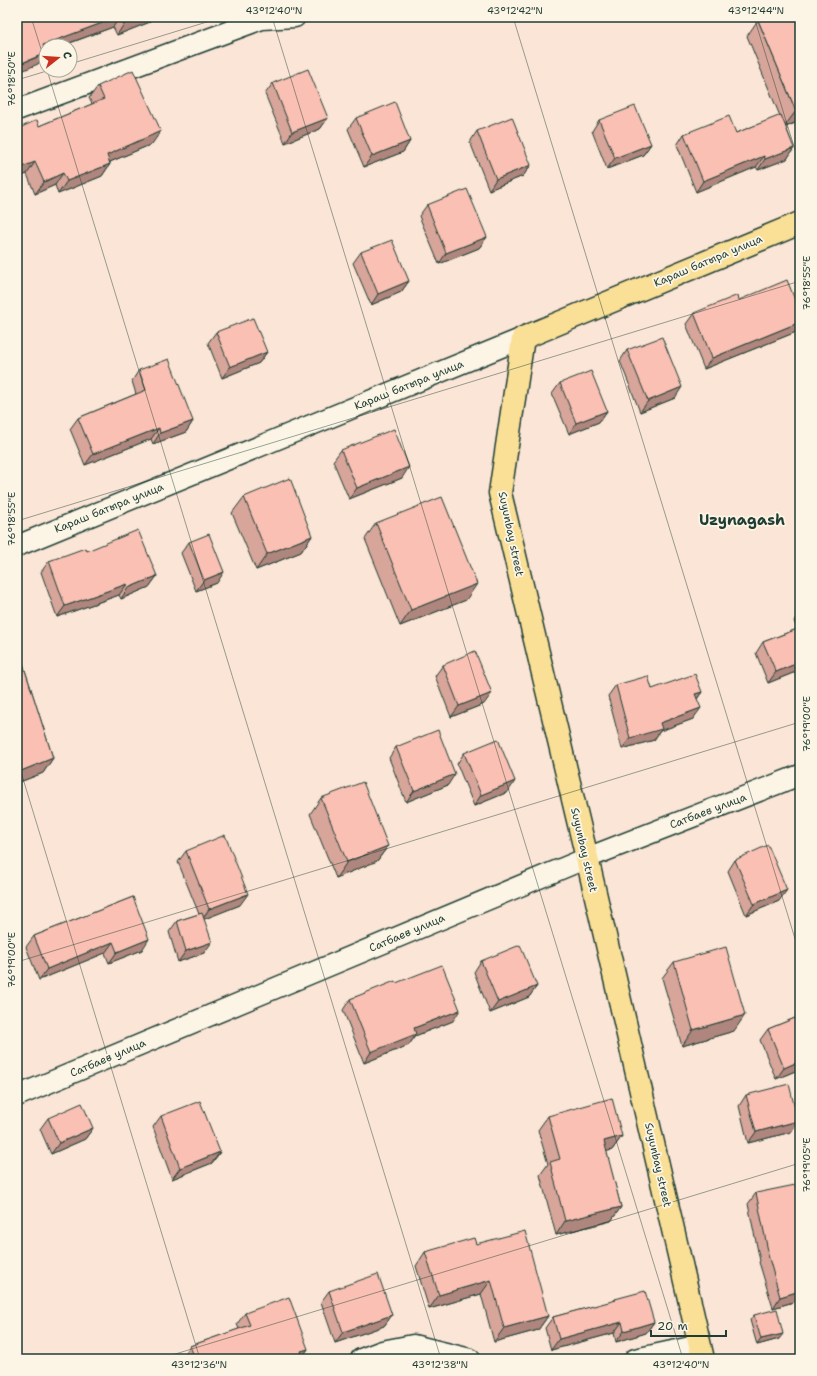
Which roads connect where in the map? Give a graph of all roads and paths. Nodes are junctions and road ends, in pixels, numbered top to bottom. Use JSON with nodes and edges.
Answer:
{"nodes":[{"id":1,"x":295,"y":17,"type":"edge"},
{"id":2,"x":17,"y":110,"type":"edge"},
{"id":3,"x":800,"y":223,"type":"edge"},
{"id":4,"x":523,"y":338,"type":"junction"},
{"id":5,"x":17,"y":546,"type":"edge"},
{"id":6,"x":800,"y":775,"type":"edge"},
{"id":7,"x":586,"y":858,"type":"junction"},
{"id":8,"x":17,"y":1096,"type":"edge"},
{"id":9,"x":701,"y":1352,"type":"edge"},
{"id":10,"x":361,"y":1359,"type":"edge"},
{"id":11,"x":470,"y":1359,"type":"edge"},
{"id":12,"x":635,"y":1359,"type":"edge"}],
"edges":[{"from":1,"to":2,"type":"street"},
{"from":3,"to":4,"type":"main road","name":"Караш батыра улица"},
{"from":4,"to":5,"type":"street","name":"Караш батыра улица"},
{"from":4,"to":7,"type":"main road","name":"Suyunbay street"},
{"from":6,"to":7,"type":"street","name":"Сатбаев улица"},
{"from":7,"to":8,"type":"street","name":"Сатбаев улица"},
{"from":7,"to":9,"type":"main road","name":"Suyunbay street"},
{"from":9,"to":12,"type":"street"},
{"from":10,"to":11,"type":"street"}]}
